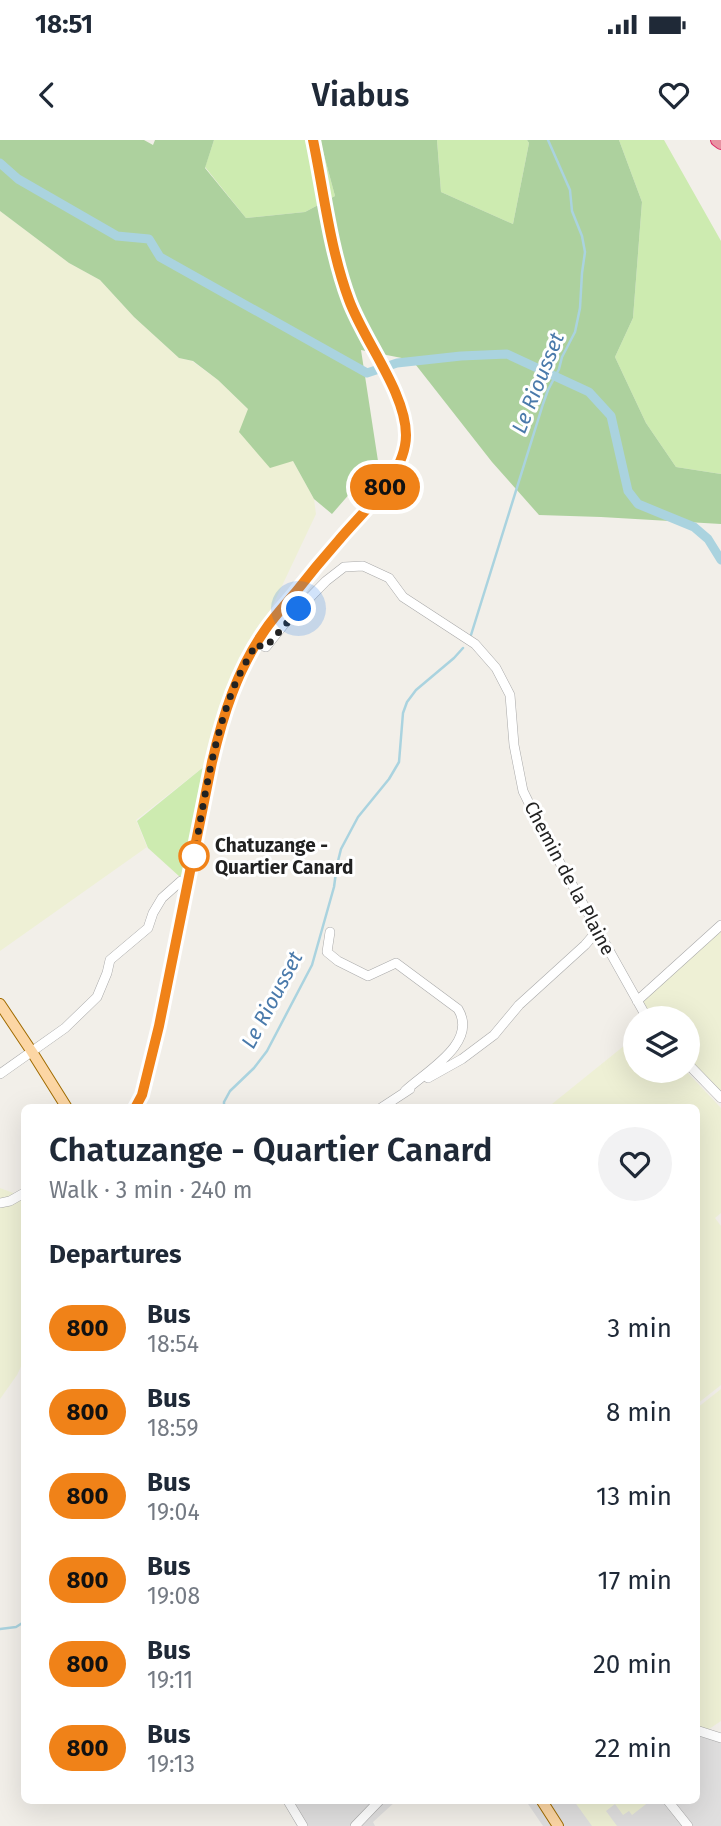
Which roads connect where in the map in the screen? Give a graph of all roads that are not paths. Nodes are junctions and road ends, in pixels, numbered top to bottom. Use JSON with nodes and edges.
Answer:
{"nodes":[{"id":1,"x":313,"y":140,"type":"edge"},
{"id":2,"x":256,"y":644,"type":"junction"},
{"id":3,"x":189,"y":881,"type":"junction"},
{"id":4,"x":721,"y":925,"type":"edge"},
{"id":5,"x":597,"y":931,"type":"junction"},
{"id":6,"x":330,"y":932,"type":"dead end"},
{"id":7,"x":637,"y":1002,"type":"junction"},
{"id":8,"x":0,"y":1004,"type":"edge"},
{"id":9,"x":640,"y":1006,"type":"edge"},
{"id":10,"x":33,"y":1052,"type":"junction"},
{"id":11,"x":0,"y":1074,"type":"edge"},
{"id":12,"x":700,"y":1076,"type":"edge"},
{"id":13,"x":405,"y":1091,"type":"junction"},
{"id":14,"x":721,"y":1098,"type":"edge"},
{"id":15,"x":67,"y":1104,"type":"edge"},
{"id":16,"x":137,"y":1104,"type":"edge"},
{"id":17,"x":387,"y":1104,"type":"edge"},
{"id":18,"x":21,"y":1195,"type":"edge"},
{"id":19,"x":0,"y":1203,"type":"edge"},
{"id":20,"x":700,"y":1731,"type":"edge"},
{"id":21,"x":721,"y":1738,"type":"edge"},
{"id":22,"x":290,"y":1804,"type":"edge"},
{"id":23,"x":376,"y":1804,"type":"edge"},
{"id":24,"x":543,"y":1804,"type":"edge"},
{"id":25,"x":670,"y":1804,"type":"edge"},
{"id":26,"x":357,"y":1825,"type":"edge"},
{"id":27,"x":303,"y":1826,"type":"edge"},
{"id":28,"x":558,"y":1826,"type":"edge"},
{"id":29,"x":688,"y":1826,"type":"edge"}],
"edges":[{"from":1,"to":2,"type":"street"},
{"from":2,"to":3,"type":"street"},
{"from":2,"to":5,"type":"street","name":"Chemin de la Plaine"},
{"from":3,"to":10,"type":"street"},
{"from":3,"to":16,"type":"street"},
{"from":4,"to":7,"type":"street"},
{"from":5,"to":7,"type":"street","name":"Chemin de la Plaine"},
{"from":5,"to":13,"type":"street"},
{"from":6,"to":13,"type":"street"},
{"from":7,"to":9,"type":"street","name":"Chemin de la Plaine"},
{"from":8,"to":10,"type":"main road"},
{"from":10,"to":11,"type":"street"},
{"from":10,"to":15,"type":"main road"},
{"from":12,"to":14,"type":"street"},
{"from":13,"to":17,"type":"street"},
{"from":18,"to":19,"type":"street"},
{"from":20,"to":21,"type":"street"},
{"from":22,"to":27,"type":"street"},
{"from":23,"to":26,"type":"street"},
{"from":24,"to":28,"type":"main road"},
{"from":25,"to":29,"type":"street"}]}
